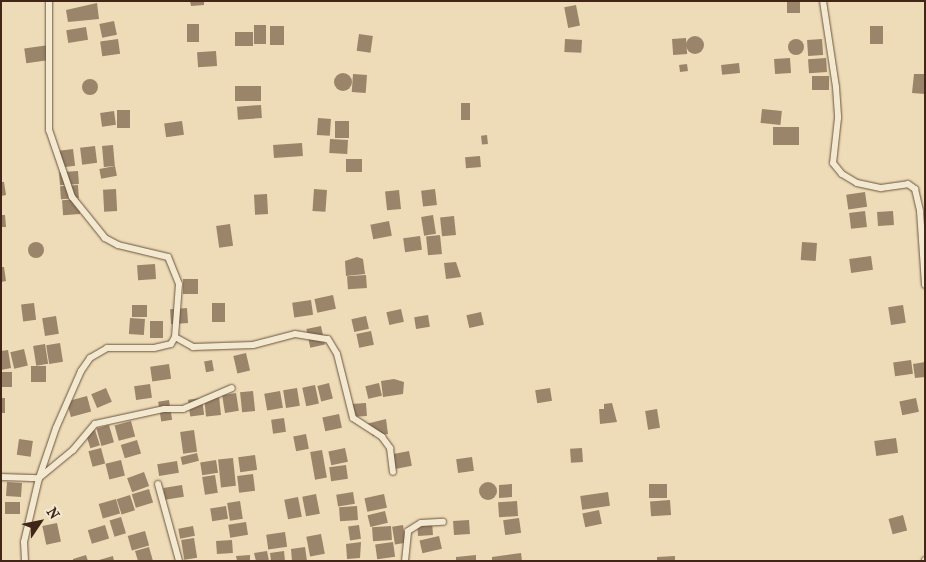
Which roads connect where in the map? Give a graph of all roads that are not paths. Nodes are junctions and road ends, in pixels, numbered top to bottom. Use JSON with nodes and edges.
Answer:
{"nodes":[{"id":1,"x":49,"y":1,"type":"edge"},
{"id":2,"x":823,"y":1,"type":"edge"},
{"id":3,"x":925,"y":286,"type":"edge"},
{"id":4,"x":175,"y":337,"type":"junction"},
{"id":5,"x":232,"y":388,"type":"dead end"},
{"id":6,"x":393,"y":472,"type":"dead end"},
{"id":7,"x":1,"y":478,"type":"edge"},
{"id":8,"x":38,"y":478,"type":"junction"},
{"id":9,"x":158,"y":484,"type":"dead end"},
{"id":10,"x":443,"y":522,"type":"dead end"},
{"id":11,"x":25,"y":561,"type":"edge"},
{"id":12,"x":179,"y":561,"type":"edge"},
{"id":13,"x":405,"y":561,"type":"edge"}],
"edges":[{"from":1,"to":4,"type":"street"},
{"from":2,"to":3,"type":"street"},
{"from":4,"to":6,"type":"street"},
{"from":4,"to":8,"type":"street"},
{"from":5,"to":8,"type":"street"},
{"from":7,"to":8,"type":"street"},
{"from":8,"to":11,"type":"street"},
{"from":9,"to":12,"type":"street"},
{"from":10,"to":13,"type":"street"}]}
